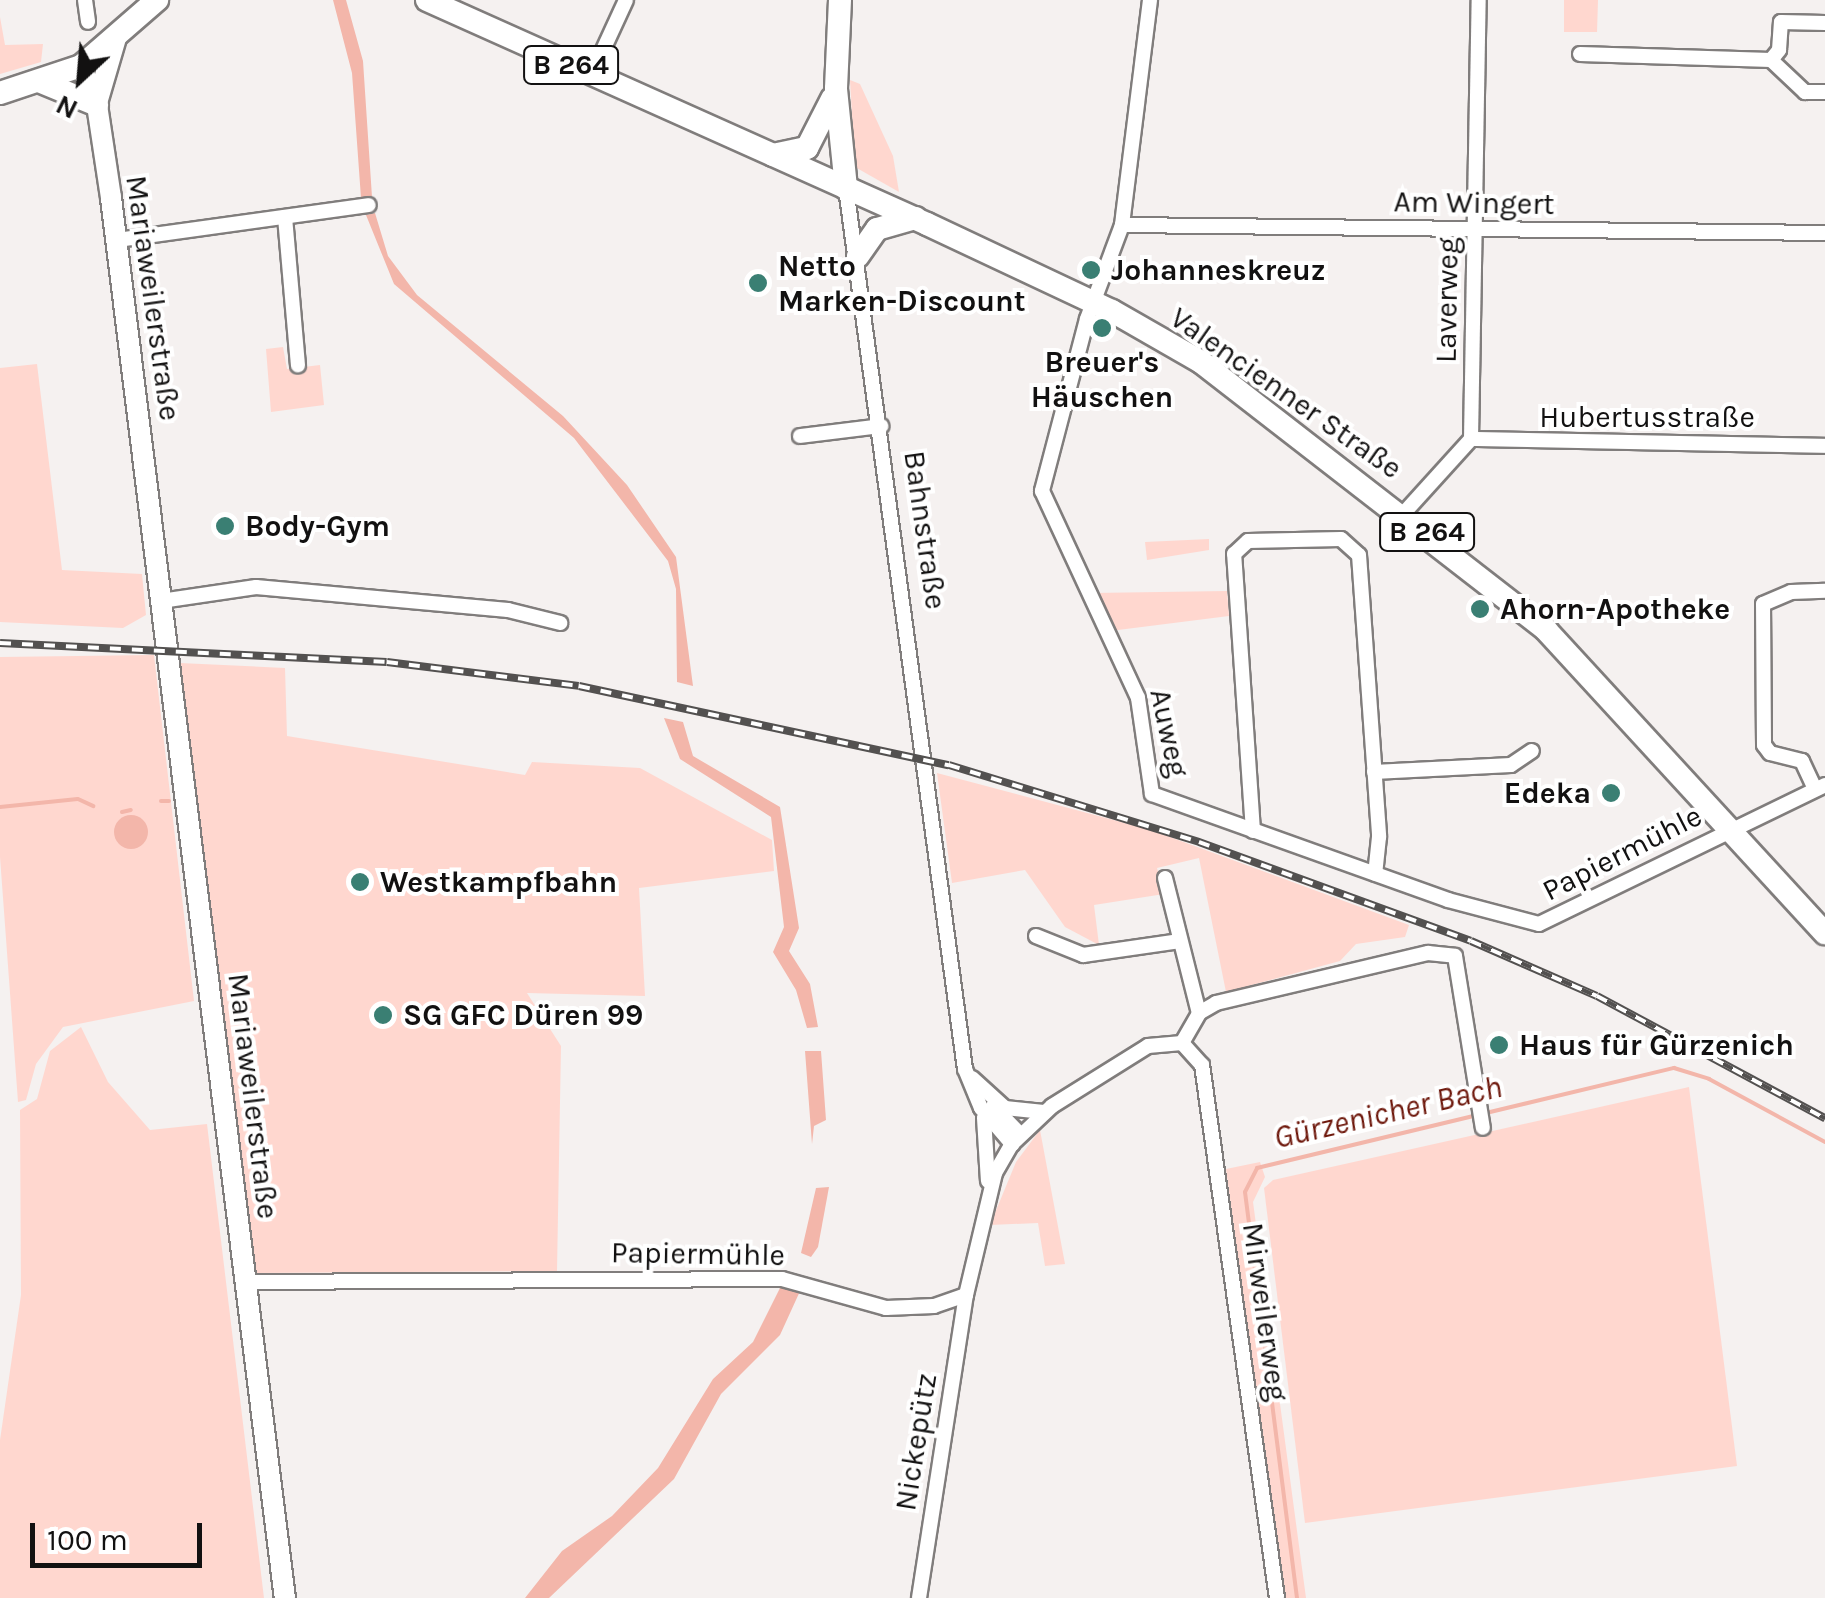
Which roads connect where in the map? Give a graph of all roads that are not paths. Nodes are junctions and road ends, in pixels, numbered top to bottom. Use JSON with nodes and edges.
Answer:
{"nodes":[{"id":1,"x":84,"y":0,"type":"edge"},
{"id":2,"x":157,"y":0,"type":"edge"},
{"id":3,"x":427,"y":0,"type":"edge"},
{"id":4,"x":626,"y":0,"type":"edge"},
{"id":5,"x":840,"y":0,"type":"edge"},
{"id":6,"x":1150,"y":0,"type":"edge"},
{"id":7,"x":1479,"y":0,"type":"edge"},
{"id":8,"x":88,"y":22,"type":"dead end"},
{"id":9,"x":1825,"y":23,"type":"edge"},
{"id":10,"x":116,"y":38,"type":"junction"},
{"id":11,"x":1580,"y":54,"type":"dead end"},
{"id":12,"x":1771,"y":60,"type":"junction"},
{"id":13,"x":81,"y":66,"type":"junction"},
{"id":14,"x":592,"y":74,"type":"junction"},
{"id":15,"x":39,"y":80,"type":"junction"},
{"id":16,"x":836,"y":88,"type":"junction"},
{"id":17,"x":1825,"y":92,"type":"edge"},
{"id":18,"x":0,"y":93,"type":"edge"},
{"id":19,"x":97,"y":105,"type":"junction"},
{"id":20,"x":772,"y":155,"type":"junction"},
{"id":21,"x":846,"y":188,"type":"junction"},
{"id":22,"x":368,"y":205,"type":"dead end"},
{"id":23,"x":286,"y":217,"type":"junction"},
{"id":24,"x":915,"y":218,"type":"junction"},
{"id":25,"x":1122,"y":225,"type":"junction"},
{"id":26,"x":1476,"y":232,"type":"junction"},
{"id":27,"x":1825,"y":233,"type":"edge"},
{"id":28,"x":117,"y":240,"type":"junction"},
{"id":29,"x":858,"y":256,"type":"junction"},
{"id":30,"x":1092,"y":302,"type":"junction"},
{"id":31,"x":298,"y":364,"type":"dead end"},
{"id":32,"x":881,"y":426,"type":"junction"},
{"id":33,"x":800,"y":436,"type":"dead end"},
{"id":34,"x":1471,"y":438,"type":"junction"},
{"id":35,"x":1825,"y":446,"type":"edge"},
{"id":36,"x":1404,"y":514,"type":"junction"},
{"id":37,"x":1825,"y":591,"type":"edge"},
{"id":38,"x":161,"y":601,"type":"junction"},
{"id":39,"x":560,"y":623,"type":"dead end"},
{"id":40,"x":1532,"y":751,"type":"dead end"},
{"id":41,"x":1374,"y":772,"type":"junction"},
{"id":42,"x":1820,"y":787,"type":"edge"},
{"id":43,"x":1730,"y":830,"type":"junction"},
{"id":44,"x":1253,"y":831,"type":"junction"},
{"id":45,"x":1375,"y":874,"type":"junction"},
{"id":46,"x":1165,"y":878,"type":"dead end"},
{"id":47,"x":1539,"y":924,"type":"joint"},
{"id":48,"x":1825,"y":933,"type":"edge"},
{"id":49,"x":1036,"y":936,"type":"dead end"},
{"id":50,"x":1180,"y":941,"type":"junction"},
{"id":51,"x":1200,"y":1013,"type":"junction"},
{"id":52,"x":1182,"y":1043,"type":"junction"},
{"id":53,"x":965,"y":1068,"type":"junction"},
{"id":54,"x":979,"y":1088,"type":"junction"},
{"id":55,"x":980,"y":1108,"type":"junction"},
{"id":56,"x":1044,"y":1112,"type":"junction"},
{"id":57,"x":1481,"y":1119,"type":"dead end"},
{"id":58,"x":1016,"y":1139,"type":"junction"},
{"id":59,"x":988,"y":1192,"type":"junction"},
{"id":60,"x":246,"y":1282,"type":"junction"},
{"id":61,"x":966,"y":1295,"type":"junction"},
{"id":62,"x":285,"y":1598,"type":"edge"},
{"id":63,"x":919,"y":1598,"type":"edge"},
{"id":64,"x":1277,"y":1598,"type":"edge"}],
"edges":[{"from":1,"to":8,"type":"street"},
{"from":2,"to":10,"type":"main road"},
{"from":3,"to":14,"type":"main road","name":"Valencienner Straße","number":"B 264"},
{"from":4,"to":14,"type":"street"},
{"from":5,"to":16,"type":"main road","name":"Bahnstraße"},
{"from":6,"to":25,"type":"street"},
{"from":7,"to":26,"type":"street","name":"Laverweg"},
{"from":9,"to":12,"type":"street"},
{"from":10,"to":13,"type":"main road"},
{"from":10,"to":19,"type":"main road"},
{"from":11,"to":12,"type":"street"},
{"from":12,"to":17,"type":"street"},
{"from":13,"to":15,"type":"main road"},
{"from":13,"to":19,"type":"main road","name":"Mariaweilerstraße"},
{"from":14,"to":20,"type":"main road","name":"Valencienner Straße","number":"B 264"},
{"from":15,"to":18,"type":"main road"},
{"from":15,"to":19,"type":"main road"},
{"from":16,"to":20,"type":"main road"},
{"from":16,"to":21,"type":"main road","name":"Bahnstraße"},
{"from":19,"to":28,"type":"main road","name":"Mariaweilerstraße"},
{"from":20,"to":21,"type":"main road","name":"Valencienner Straße","number":"B 264"},
{"from":21,"to":24,"type":"main road","name":"Valencienner Straße","number":"B 264"},
{"from":21,"to":29,"type":"street","name":"Bahnstraße"},
{"from":22,"to":23,"type":"street"},
{"from":23,"to":28,"type":"street"},
{"from":23,"to":31,"type":"street"},
{"from":24,"to":29,"type":"main road"},
{"from":24,"to":30,"type":"main road","name":"Valencienner Straße","number":"B 264"},
{"from":25,"to":26,"type":"street","name":"Am Wingert"},
{"from":25,"to":30,"type":"street"},
{"from":26,"to":27,"type":"street","name":"Am Wingert"},
{"from":26,"to":34,"type":"street","name":"Laverweg"},
{"from":28,"to":38,"type":"main road","name":"Mariaweilerstraße"},
{"from":29,"to":32,"type":"street","name":"Bahnstraße"},
{"from":30,"to":36,"type":"main road","name":"Valencienner Straße","number":"B 264"},
{"from":30,"to":44,"type":"street","name":"Auweg"},
{"from":32,"to":33,"type":"street"},
{"from":32,"to":53,"type":"street","name":"Bahnstraße"},
{"from":34,"to":35,"type":"street","name":"Hubertusstraße"},
{"from":34,"to":36,"type":"street"},
{"from":36,"to":43,"type":"main road","name":"Valencienner Straße","number":"B 264"},
{"from":37,"to":42,"type":"street"},
{"from":38,"to":39,"type":"street"},
{"from":38,"to":60,"type":"main road","name":"Mariaweilerstraße"},
{"from":40,"to":41,"type":"street"},
{"from":41,"to":44,"type":"street"},
{"from":41,"to":45,"type":"street"},
{"from":42,"to":43,"type":"street","name":"Papiermühle"},
{"from":43,"to":47,"type":"street","name":"Papiermühle"},
{"from":43,"to":48,"type":"main road","name":"Valencienner Straße","number":"B 264"},
{"from":44,"to":45,"type":"street","name":"Auweg"},
{"from":45,"to":47,"type":"street","name":"Auweg"},
{"from":46,"to":50,"type":"street"},
{"from":49,"to":50,"type":"street"},
{"from":50,"to":51,"type":"street"},
{"from":51,"to":52,"type":"street"},
{"from":51,"to":57,"type":"street"},
{"from":52,"to":56,"type":"street"},
{"from":52,"to":64,"type":"street","name":"Mirweilerweg"},
{"from":53,"to":54,"type":"street","name":"Bahnstraße"},
{"from":53,"to":55,"type":"street","name":"Bahnstraße"},
{"from":54,"to":56,"type":"street","name":"Bahnstraße"},
{"from":54,"to":58,"type":"street","name":"Bahnstraße"},
{"from":55,"to":58,"type":"street","name":"Bahnstraße"},
{"from":55,"to":59,"type":"street","name":"Bahnstraße"},
{"from":56,"to":58,"type":"street"},
{"from":58,"to":59,"type":"street"},
{"from":59,"to":61,"type":"street"},
{"from":60,"to":61,"type":"street","name":"Papiermühle"},
{"from":60,"to":62,"type":"main road","name":"Mariaweilerstraße"},
{"from":61,"to":63,"type":"street","name":"Nickepütz"}]}
